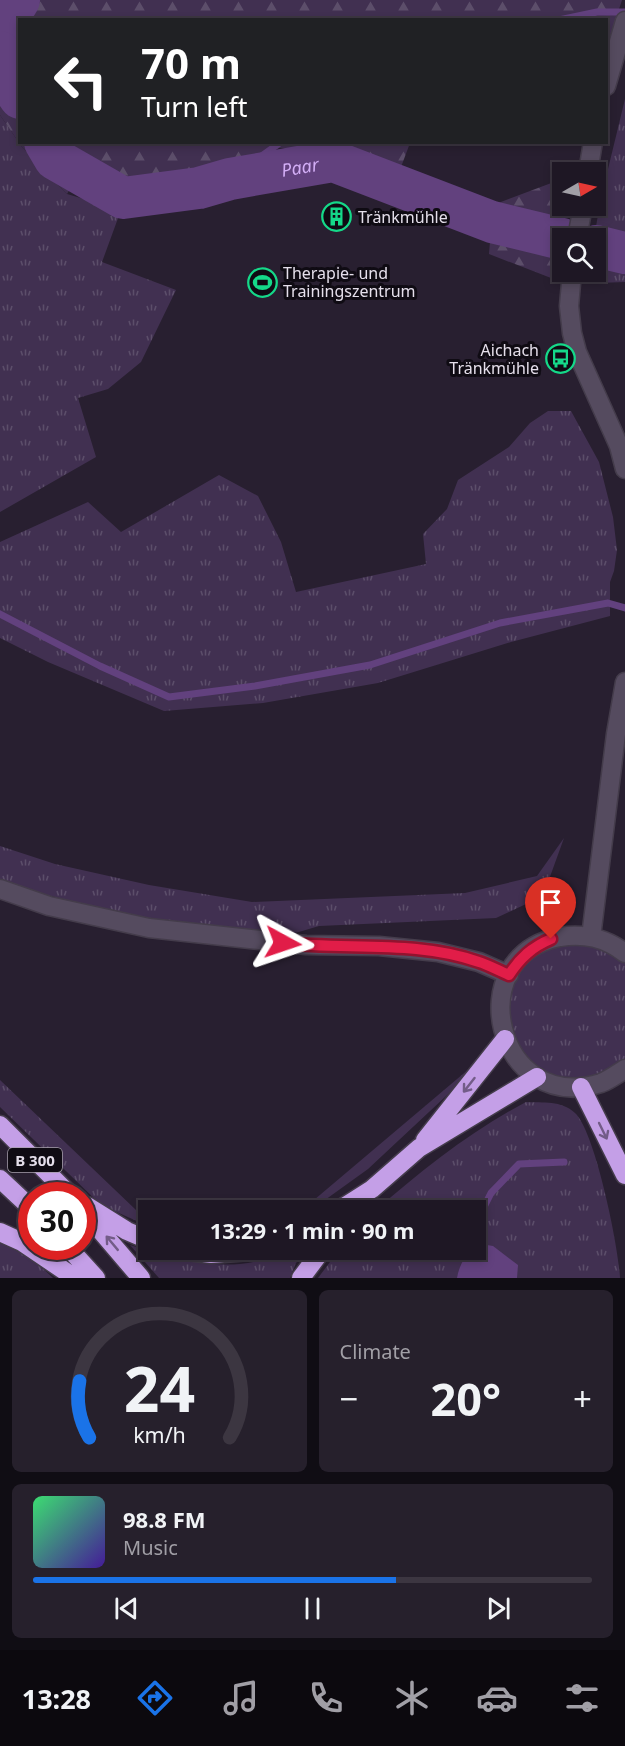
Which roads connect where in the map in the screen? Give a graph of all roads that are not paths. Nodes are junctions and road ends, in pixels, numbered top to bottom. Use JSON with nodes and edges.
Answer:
{"nodes":[{"id":1,"x":624,"y":24,"type":"edge"},
{"id":2,"x":608,"y":79,"type":"edge"},
{"id":3,"x":593,"y":144,"type":"edge"},
{"id":4,"x":590,"y":162,"type":"edge"},
{"id":5,"x":571,"y":282,"type":"edge"},
{"id":6,"x":625,"y":469,"type":"edge"},
{"id":7,"x":625,"y":682,"type":"edge"},
{"id":8,"x":0,"y":889,"type":"edge"},
{"id":9,"x":591,"y":936,"type":"junction"},
{"id":10,"x":625,"y":953,"type":"edge"},
{"id":11,"x":509,"y":975,"type":"junction"},
{"id":12,"x":505,"y":1039,"type":"junction"},
{"id":13,"x":625,"y":1069,"type":"edge"},
{"id":14,"x":537,"y":1077,"type":"junction"},
{"id":15,"x":581,"y":1088,"type":"junction"},
{"id":16,"x":0,"y":1125,"type":"edge"},
{"id":17,"x":419,"y":1148,"type":"junction"},
{"id":18,"x":625,"y":1176,"type":"edge"},
{"id":19,"x":0,"y":1179,"type":"edge"},
{"id":20,"x":57,"y":1182,"type":"edge"},
{"id":21,"x":372,"y":1189,"type":"junction"},
{"id":22,"x":18,"y":1196,"type":"edge"},
{"id":23,"x":355,"y":1200,"type":"edge"},
{"id":24,"x":363,"y":1200,"type":"edge"},
{"id":25,"x":96,"y":1212,"type":"edge"},
{"id":26,"x":96,"y":1225,"type":"edge"},
{"id":27,"x":0,"y":1232,"type":"edge"},
{"id":28,"x":138,"y":1236,"type":"edge"},
{"id":29,"x":80,"y":1260,"type":"edge"},
{"id":30,"x":314,"y":1260,"type":"edge"},
{"id":31,"x":75,"y":1278,"type":"edge"},
{"id":32,"x":96,"y":1278,"type":"edge"},
{"id":33,"x":141,"y":1278,"type":"edge"},
{"id":34,"x":301,"y":1278,"type":"edge"}],
"edges":[{"from":1,"to":2,"type":"street"},
{"from":3,"to":4,"type":"street"},
{"from":5,"to":6,"type":"street"},
{"from":7,"to":9,"type":"street"},
{"from":8,"to":11,"type":"street"},
{"from":9,"to":10,"type":"street"},
{"from":9,"to":11,"type":"street"},
{"from":11,"to":12,"type":"street"},
{"from":12,"to":14,"type":"street"},
{"from":12,"to":17,"type":"highway","one_way":true},
{"from":13,"to":15,"type":"street"},
{"from":14,"to":15,"type":"street"},
{"from":14,"to":17,"type":"highway"},
{"from":15,"to":18,"type":"highway","one_way":true},
{"from":16,"to":20,"type":"highway","number":"B 300"},
{"from":17,"to":21,"type":"highway"},
{"from":19,"to":22,"type":"highway","number":"B 300"},
{"from":21,"to":23,"type":"highway"},
{"from":21,"to":24,"type":"highway"},
{"from":25,"to":28,"type":"highway"},
{"from":33,"to":26,"type":"highway","one_way":true},
{"from":27,"to":31,"type":"highway"},
{"from":29,"to":32,"type":"highway"},
{"from":30,"to":34,"type":"highway"}]}
